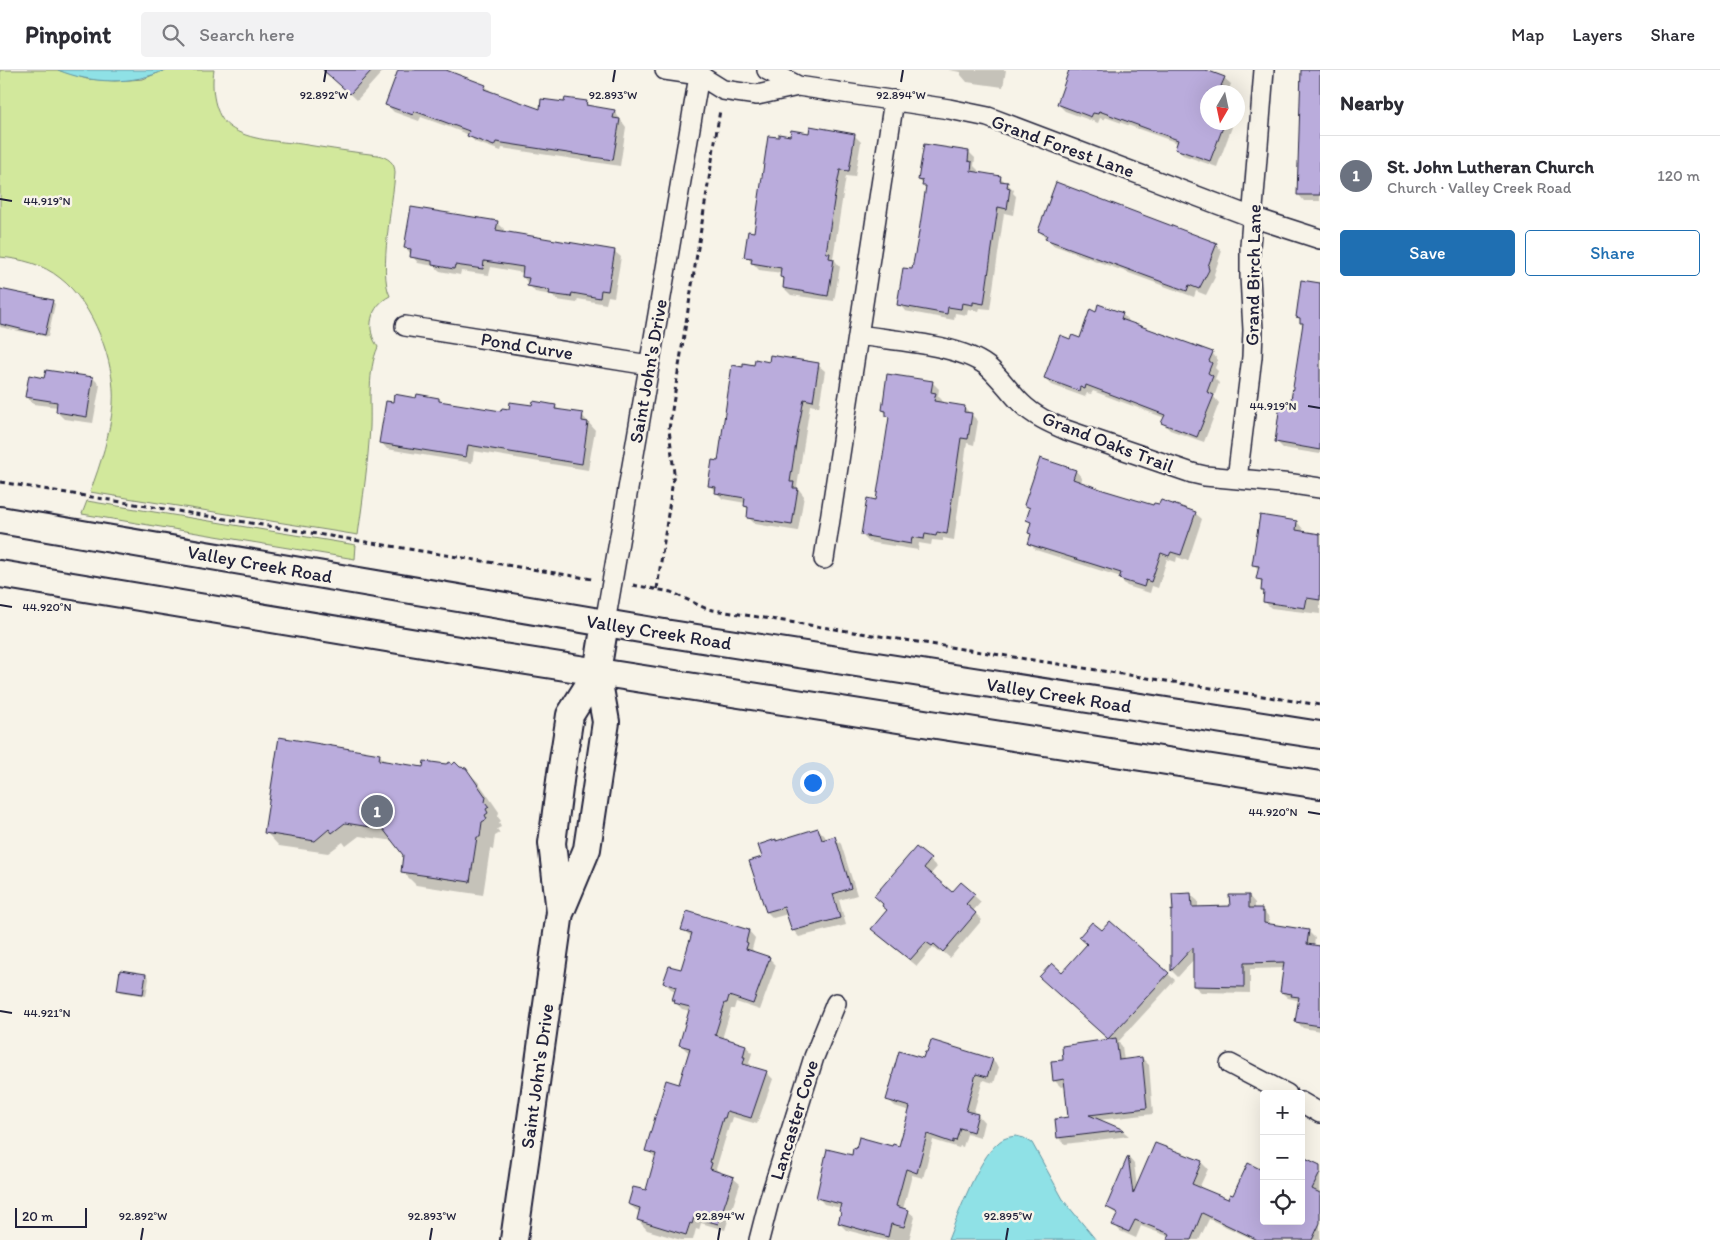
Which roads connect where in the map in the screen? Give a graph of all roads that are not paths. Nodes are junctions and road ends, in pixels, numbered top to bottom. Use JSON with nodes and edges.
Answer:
{"nodes":[{"id":1,"x":665,"y":70,"type":"edge"},
{"id":2,"x":767,"y":70,"type":"edge"},
{"id":3,"x":1264,"y":70,"type":"edge"},
{"id":4,"x":703,"y":72,"type":"edge"},
{"id":5,"x":798,"y":78,"type":"edge"},
{"id":6,"x":894,"y":100,"type":"junction"},
{"id":7,"x":1252,"y":217,"type":"junction"},
{"id":8,"x":1320,"y":239,"type":"edge"},
{"id":9,"x":405,"y":326,"type":"dead end"},
{"id":10,"x":859,"y":335,"type":"junction"},
{"id":11,"x":649,"y":365,"type":"junction"},
{"id":12,"x":1237,"y":479,"type":"junction"},
{"id":13,"x":1320,"y":488,"type":"edge"},
{"id":14,"x":0,"y":520,"type":"edge"},
{"id":15,"x":824,"y":559,"type":"dead end"},
{"id":16,"x":0,"y":574,"type":"edge"},
{"id":17,"x":605,"y":623,"type":"junction"},
{"id":18,"x":597,"y":672,"type":"junction"},
{"id":19,"x":1320,"y":735,"type":"edge"},
{"id":20,"x":1320,"y":784,"type":"edge"},
{"id":21,"x":560,"y":912,"type":"junction"},
{"id":22,"x":836,"y":1003,"type":"dead end"},
{"id":23,"x":1230,"y":1064,"type":"dead end"},
{"id":24,"x":1279,"y":1090,"type":"edge"},
{"id":25,"x":1305,"y":1105,"type":"edge"},
{"id":26,"x":1320,"y":1114,"type":"edge"},
{"id":27,"x":514,"y":1240,"type":"edge"},
{"id":28,"x":759,"y":1240,"type":"edge"}],
"edges":[{"from":1,"to":4,"type":"street"},
{"from":2,"to":5,"type":"street","name":"Grand Forest Lane"},
{"from":3,"to":7,"type":"street","name":"Grand Birch Lane"},
{"from":4,"to":5,"type":"street","name":"Grand Forest Lane"},
{"from":4,"to":11,"type":"street","name":"Saint John's Drive"},
{"from":5,"to":6,"type":"street","name":"Grand Forest Lane"},
{"from":6,"to":7,"type":"street","name":"Grand Forest Lane"},
{"from":6,"to":10,"type":"street"},
{"from":7,"to":8,"type":"street","name":"Grand Forest Lane"},
{"from":7,"to":12,"type":"street","name":"Grand Birch Lane"},
{"from":9,"to":11,"type":"street","name":"Pond Curve"},
{"from":10,"to":12,"type":"street","name":"Grand Oaks Trail"},
{"from":10,"to":15,"type":"street"},
{"from":11,"to":17,"type":"street","name":"Saint John's Drive"},
{"from":12,"to":13,"type":"street","name":"Grand Oaks Trail"},
{"from":14,"to":17,"type":"main road","name":"Valley Creek Road"},
{"from":16,"to":18,"type":"main road"},
{"from":17,"to":18,"type":"main road","name":"Saint John's Drive"},
{"from":17,"to":19,"type":"main road","name":"Valley Creek Road"},
{"from":18,"to":20,"type":"main road"},
{"from":18,"to":21,"type":"main road","name":"Saint John's Drive"},
{"from":18,"to":21,"type":"main road","name":"Saint John's Drive"},
{"from":21,"to":27,"type":"main road","name":"Saint John's Drive"},
{"from":22,"to":28,"type":"street","name":"Lancaster Cove"},
{"from":23,"to":24,"type":"street"},
{"from":25,"to":26,"type":"street"}]}
